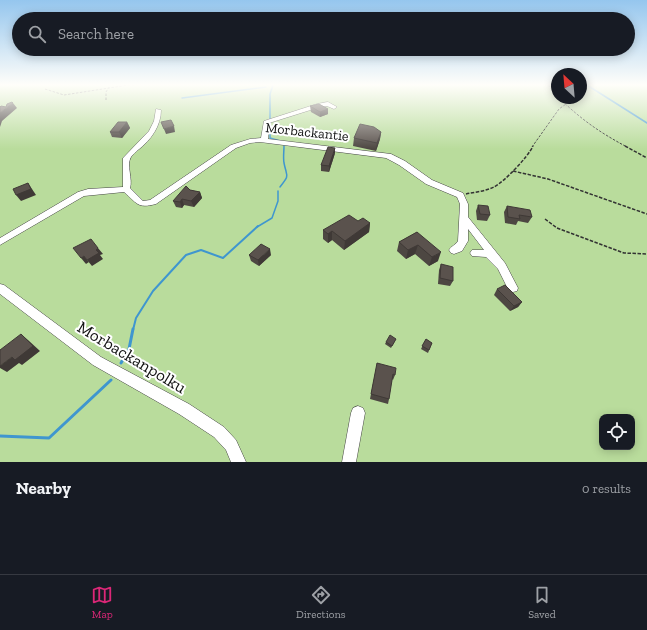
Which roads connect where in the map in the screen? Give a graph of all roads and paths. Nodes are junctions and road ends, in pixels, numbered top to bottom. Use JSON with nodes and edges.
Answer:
{"nodes":[{"id":1,"x":315,"y":107,"type":"edge"},
{"id":2,"x":562,"y":107,"type":"edge"},
{"id":3,"x":569,"y":107,"type":"edge"},
{"id":4,"x":158,"y":110,"type":"dead end"},
{"id":5,"x":264,"y":141,"type":"junction"},
{"id":6,"x":647,"y":158,"type":"edge"},
{"id":7,"x":513,"y":171,"type":"junction"},
{"id":8,"x":126,"y":189,"type":"junction"},
{"id":9,"x":460,"y":195,"type":"junction"},
{"id":10,"x":647,"y":214,"type":"edge"},
{"id":11,"x":463,"y":217,"type":"junction"},
{"id":12,"x":545,"y":219,"type":"dead end"},
{"id":13,"x":0,"y":242,"type":"edge"},
{"id":14,"x":454,"y":250,"type":"dead end"},
{"id":15,"x":475,"y":253,"type":"dead end"},
{"id":16,"x":647,"y":254,"type":"edge"},
{"id":17,"x":502,"y":266,"type":"junction"},
{"id":18,"x":0,"y":288,"type":"edge"},
{"id":19,"x":512,"y":288,"type":"dead end"},
{"id":20,"x":358,"y":413,"type":"dead end"},
{"id":21,"x":239,"y":462,"type":"edge"},
{"id":22,"x":349,"y":462,"type":"edge"}],
"edges":[{"from":1,"to":5,"type":"street"},
{"from":2,"to":7,"type":"path"},
{"from":3,"to":6,"type":"path"},
{"from":4,"to":8,"type":"street"},
{"from":5,"to":8,"type":"street","name":"Morbackantie"},
{"from":5,"to":9,"type":"street","name":"Morbackantie"},
{"from":7,"to":9,"type":"path"},
{"from":7,"to":10,"type":"path"},
{"from":8,"to":13,"type":"street"},
{"from":9,"to":11,"type":"street"},
{"from":11,"to":14,"type":"street"},
{"from":11,"to":17,"type":"street"},
{"from":12,"to":16,"type":"path"},
{"from":15,"to":17,"type":"street"},
{"from":17,"to":19,"type":"street"},
{"from":18,"to":21,"type":"street","name":"Morbackanpolku"},
{"from":20,"to":22,"type":"street"}]}
